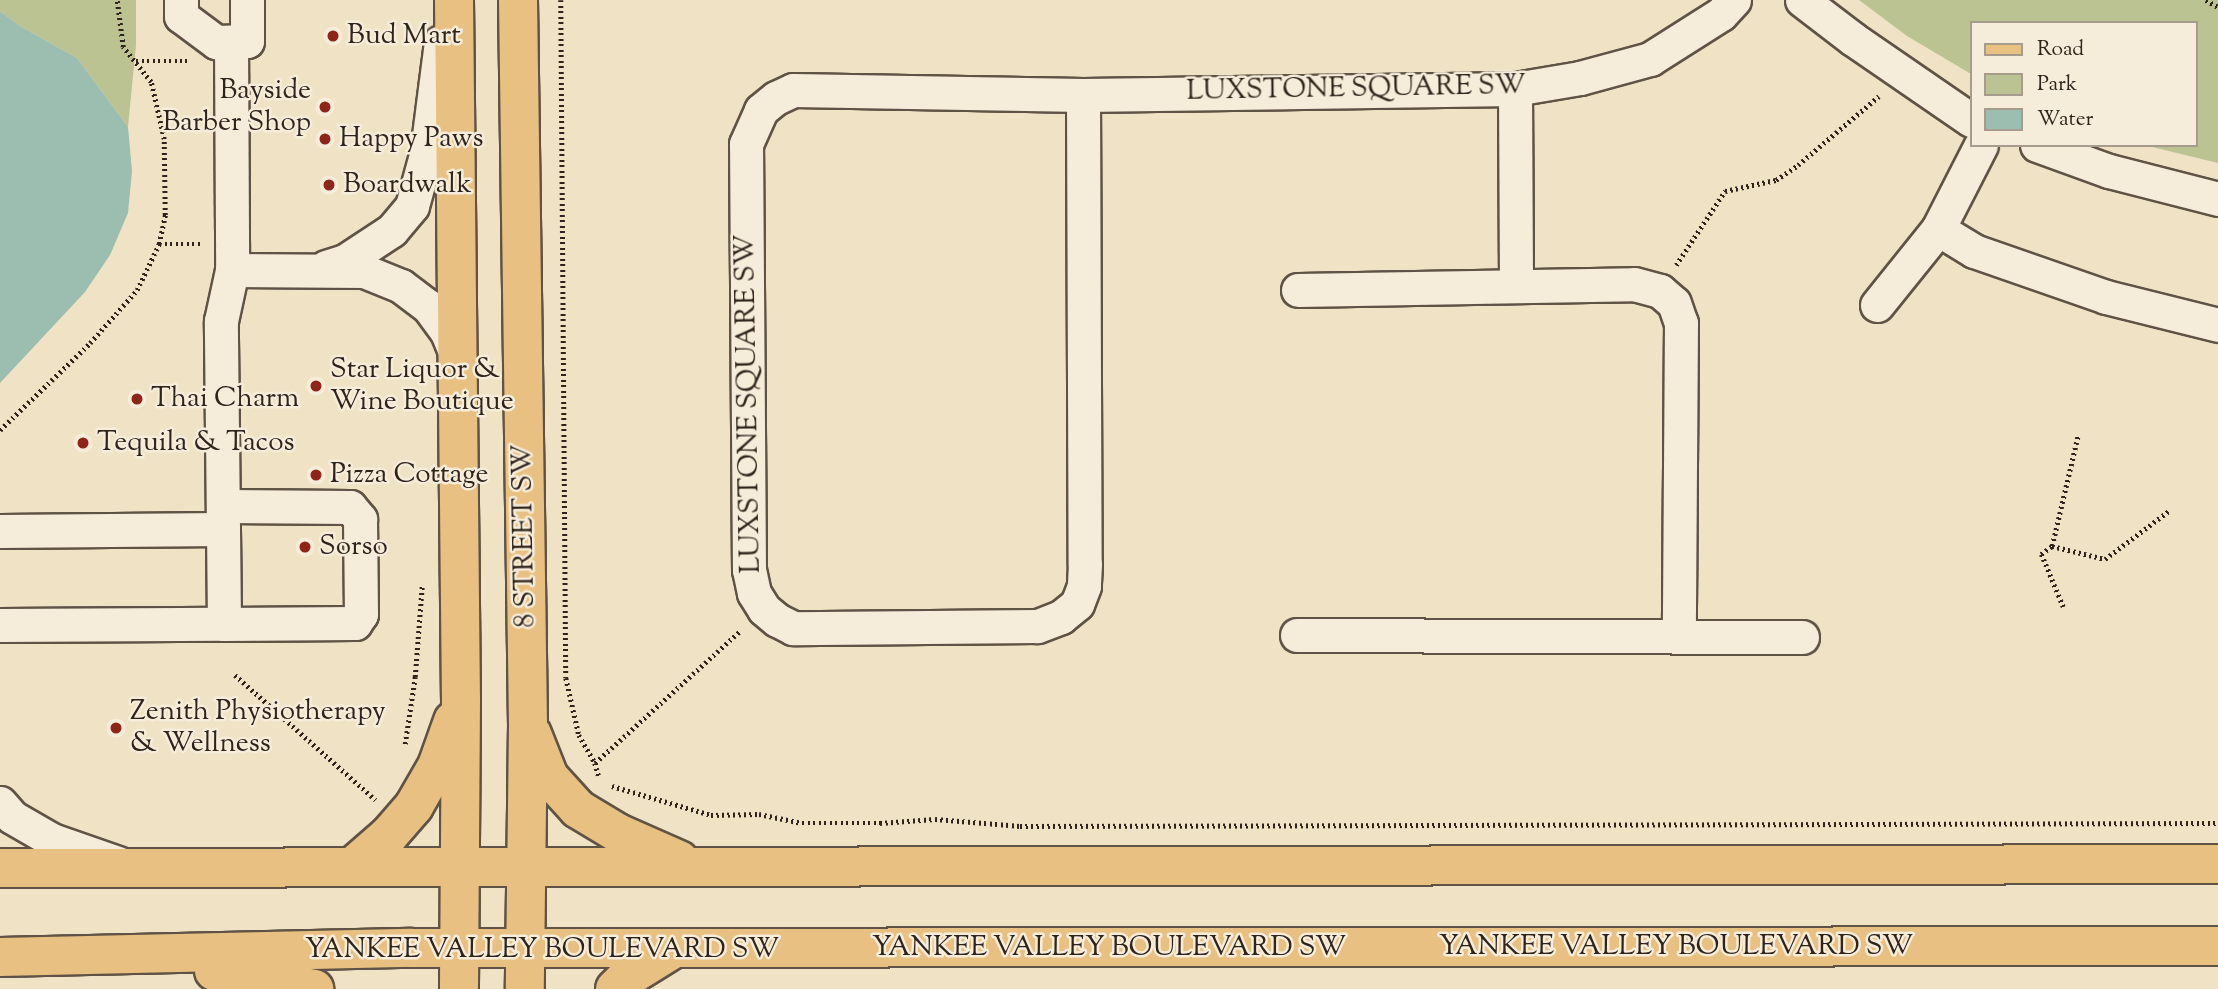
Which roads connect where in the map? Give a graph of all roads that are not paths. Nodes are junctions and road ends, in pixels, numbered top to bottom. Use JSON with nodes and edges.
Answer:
{"nodes":[{"id":1,"x":181,"y":0,"type":"edge"},
{"id":2,"x":247,"y":0,"type":"edge"},
{"id":3,"x":447,"y":0,"type":"edge"},
{"id":4,"x":454,"y":0,"type":"edge"},
{"id":5,"x":518,"y":0,"type":"edge"},
{"id":6,"x":1734,"y":0,"type":"edge"},
{"id":7,"x":1802,"y":0,"type":"edge"},
{"id":8,"x":231,"y":41,"type":"junction"},
{"id":9,"x":1515,"y":89,"type":"junction"},
{"id":10,"x":1083,"y":95,"type":"junction"},
{"id":11,"x":1969,"y":119,"type":"edge"},
{"id":12,"x":1980,"y":147,"type":"edge"},
{"id":13,"x":2043,"y":147,"type":"edge"},
{"id":14,"x":2218,"y":199,"type":"edge"},
{"id":15,"x":1938,"y":229,"type":"junction"},
{"id":16,"x":232,"y":257,"type":"junction"},
{"id":17,"x":320,"y":269,"type":"junction"},
{"id":18,"x":1516,"y":285,"type":"junction"},
{"id":19,"x":1298,"y":290,"type":"dead end"},
{"id":20,"x":1877,"y":305,"type":"dead end"},
{"id":21,"x":2218,"y":325,"type":"edge"},
{"id":22,"x":458,"y":359,"type":"junction"},
{"id":23,"x":224,"y":518,"type":"junction"},
{"id":24,"x":0,"y":531,"type":"edge"},
{"id":25,"x":224,"y":624,"type":"junction"},
{"id":26,"x":0,"y":625,"type":"edge"},
{"id":27,"x":1297,"y":635,"type":"dead end"},
{"id":28,"x":1679,"y":636,"type":"junction"},
{"id":29,"x":1802,"y":637,"type":"dead end"},
{"id":30,"x":461,"y":699,"type":"junction"},
{"id":31,"x":528,"y":726,"type":"junction"},
{"id":32,"x":0,"y":803,"type":"edge"},
{"id":33,"x":2218,"y":864,"type":"edge"},
{"id":34,"x":690,"y":865,"type":"junction"},
{"id":35,"x":460,"y":866,"type":"junction"},
{"id":36,"x":352,"y":867,"type":"junction"},
{"id":37,"x":527,"y":867,"type":"junction"},
{"id":38,"x":0,"y":868,"type":"edge"},
{"id":39,"x":134,"y":868,"type":"junction"},
{"id":40,"x":2218,"y":946,"type":"edge"},
{"id":41,"x":460,"y":948,"type":"junction"},
{"id":42,"x":525,"y":948,"type":"junction"},
{"id":43,"x":673,"y":949,"type":"junction"},
{"id":44,"x":0,"y":957,"type":"edge"},
{"id":45,"x":122,"y":957,"type":"junction"},
{"id":46,"x":314,"y":989,"type":"edge"},
{"id":47,"x":459,"y":989,"type":"edge"},
{"id":48,"x":525,"y":989,"type":"edge"},
{"id":49,"x":615,"y":989,"type":"edge"}],
"edges":[{"from":1,"to":8,"type":"street"},
{"from":2,"to":8,"type":"street"},
{"from":3,"to":17,"type":"street"},
{"from":4,"to":22,"type":"main road"},
{"from":5,"to":31,"type":"main road","name":"8 STREET SW"},
{"from":6,"to":9,"type":"street","name":"LUXSTONE SQUARE SW"},
{"from":7,"to":11,"type":"street"},
{"from":8,"to":16,"type":"street"},
{"from":9,"to":10,"type":"street","name":"LUXSTONE SQUARE SW"},
{"from":9,"to":18,"type":"street"},
{"from":10,"to":10,"type":"street","name":"LUXSTONE SQUARE SW"},
{"from":12,"to":15,"type":"street"},
{"from":13,"to":14,"type":"street"},
{"from":15,"to":20,"type":"street"},
{"from":15,"to":21,"type":"street"},
{"from":16,"to":17,"type":"street"},
{"from":16,"to":23,"type":"street"},
{"from":17,"to":22,"type":"street"},
{"from":18,"to":19,"type":"street"},
{"from":18,"to":28,"type":"street"},
{"from":22,"to":30,"type":"main road"},
{"from":23,"to":24,"type":"street"},
{"from":23,"to":25,"type":"street"},
{"from":23,"to":25,"type":"street"},
{"from":25,"to":26,"type":"street"},
{"from":27,"to":28,"type":"street"},
{"from":28,"to":29,"type":"street"},
{"from":30,"to":35,"type":"main road"},
{"from":30,"to":36,"type":"main road"},
{"from":31,"to":34,"type":"main road"},
{"from":31,"to":37,"type":"main road","name":"8 STREET SW"},
{"from":32,"to":39,"type":"street"},
{"from":33,"to":34,"type":"main road"},
{"from":34,"to":37,"type":"main road"},
{"from":35,"to":36,"type":"main road"},
{"from":35,"to":37,"type":"main road"},
{"from":35,"to":41,"type":"main road"},
{"from":36,"to":39,"type":"main road"},
{"from":37,"to":42,"type":"main road","name":"8 STREET SW"},
{"from":38,"to":39,"type":"main road"},
{"from":40,"to":43,"type":"main road","name":"YANKEE VALLEY BOULEVARD SW"},
{"from":41,"to":42,"type":"main road","name":"YANKEE VALLEY BOULEVARD SW"},
{"from":41,"to":45,"type":"main road","name":"YANKEE VALLEY BOULEVARD SW"},
{"from":41,"to":47,"type":"main road"},
{"from":42,"to":43,"type":"main road","name":"YANKEE VALLEY BOULEVARD SW"},
{"from":42,"to":48,"type":"main road","name":"8 STREET SW"},
{"from":43,"to":49,"type":"main road"},
{"from":44,"to":45,"type":"main road","name":"YANKEE VALLEY BOULEVARD SW"},
{"from":45,"to":46,"type":"main road"}]}
